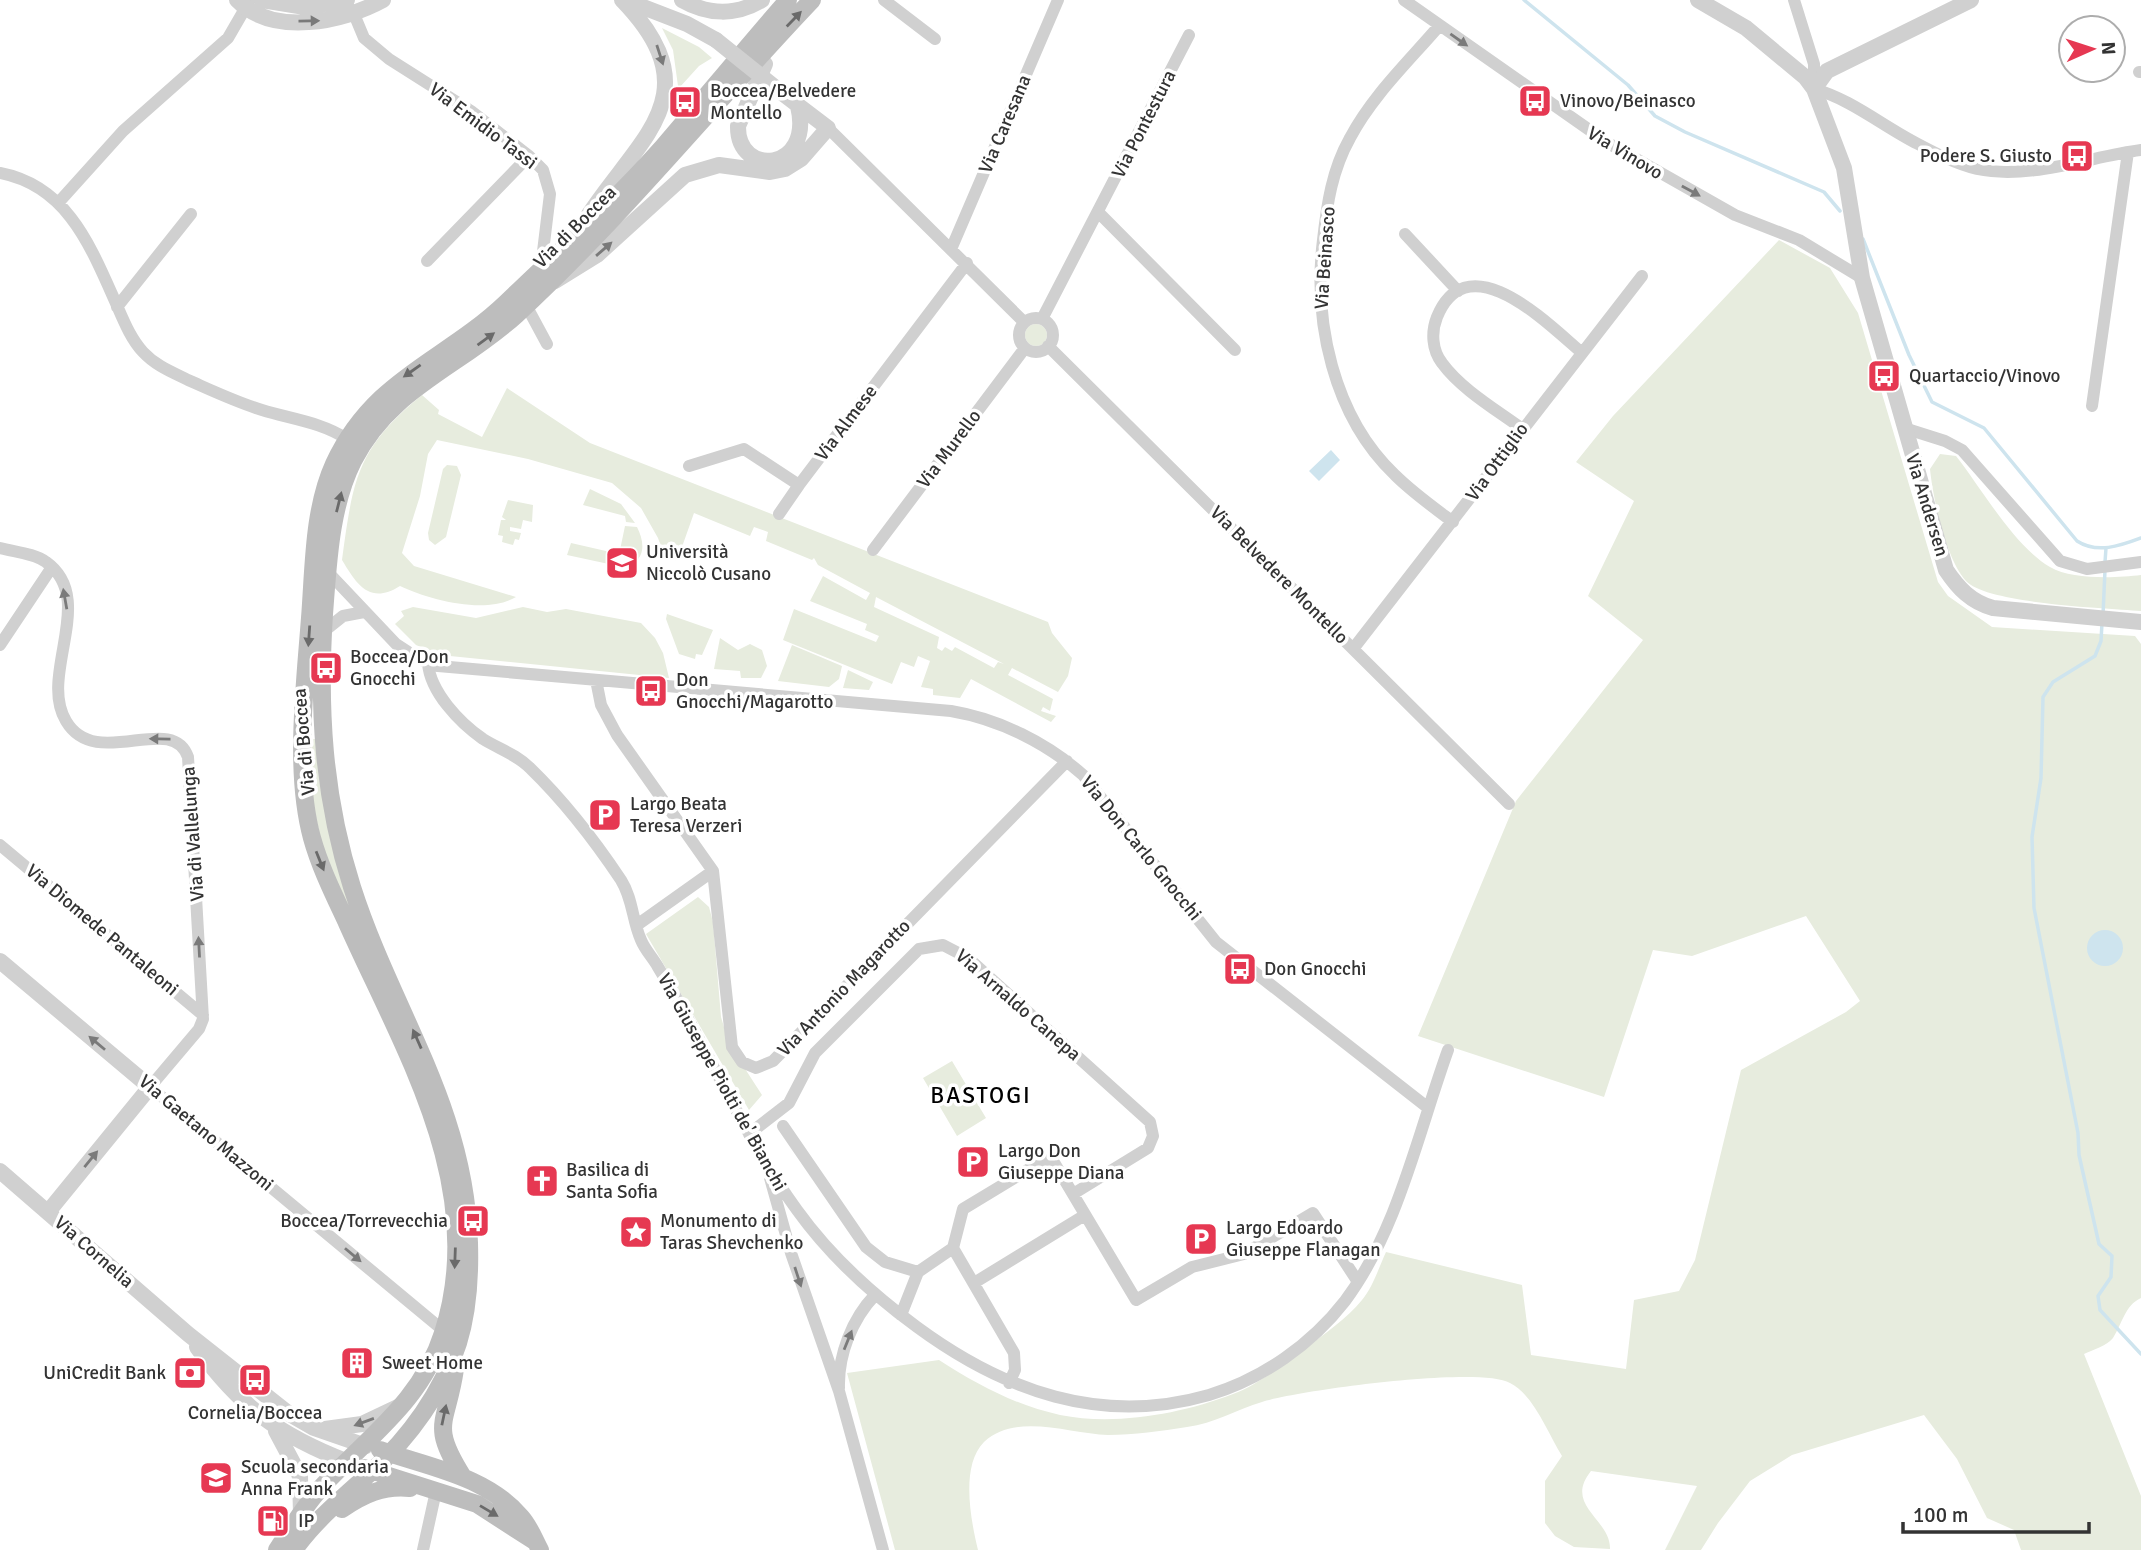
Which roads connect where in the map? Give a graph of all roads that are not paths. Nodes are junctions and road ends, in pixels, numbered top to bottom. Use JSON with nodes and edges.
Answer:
{"nodes":[{"id":1,"x":262,"y":0,"type":"edge"},
{"id":2,"x":383,"y":0,"type":"edge"},
{"id":3,"x":623,"y":0,"type":"edge"},
{"id":4,"x":682,"y":0,"type":"edge"},
{"id":5,"x":762,"y":0,"type":"edge"},
{"id":6,"x":788,"y":0,"type":"edge"},
{"id":7,"x":812,"y":0,"type":"edge"},
{"id":8,"x":884,"y":0,"type":"edge"},
{"id":9,"x":1058,"y":0,"type":"edge"},
{"id":10,"x":1404,"y":0,"type":"edge"},
{"id":11,"x":1698,"y":0,"type":"edge"},
{"id":12,"x":1794,"y":0,"type":"edge"},
{"id":13,"x":1971,"y":0,"type":"edge"},
{"id":14,"x":244,"y":2,"type":"edge"},
{"id":15,"x":647,"y":5,"type":"edge"},
{"id":16,"x":350,"y":7,"type":"edge"},
{"id":17,"x":1723,"y":7,"type":"edge"},
{"id":18,"x":1439,"y":26,"type":"junction"},
{"id":19,"x":1189,"y":35,"type":"dead end"},
{"id":20,"x":776,"y":38,"type":"junction"},
{"id":21,"x":935,"y":39,"type":"dead end"},
{"id":22,"x":1814,"y":89,"type":"junction"},
{"id":23,"x":798,"y":106,"type":"junction"},
{"id":24,"x":828,"y":128,"type":"junction"},
{"id":25,"x":2134,"y":151,"type":"edge"},
{"id":26,"x":529,"y":156,"type":"junction"},
{"id":27,"x":0,"y":173,"type":"edge"},
{"id":28,"x":59,"y":202,"type":"junction"},
{"id":29,"x":191,"y":214,"type":"dead end"},
{"id":30,"x":1099,"y":214,"type":"junction"},
{"id":31,"x":577,"y":233,"type":"junction"},
{"id":32,"x":1405,"y":234,"type":"dead end"},
{"id":33,"x":952,"y":247,"type":"junction"},
{"id":34,"x":427,"y":261,"type":"dead end"},
{"id":35,"x":967,"y":263,"type":"junction"},
{"id":36,"x":1642,"y":275,"type":"dead end"},
{"id":37,"x":544,"y":277,"type":"junction"},
{"id":38,"x":1862,"y":278,"type":"junction"},
{"id":39,"x":1458,"y":292,"type":"junction"},
{"id":40,"x":526,"y":305,"type":"junction"},
{"id":41,"x":117,"y":307,"type":"junction"},
{"id":42,"x":1042,"y":319,"type":"junction"},
{"id":43,"x":1024,"y":322,"type":"junction"},
{"id":44,"x":547,"y":344,"type":"dead end"},
{"id":45,"x":1048,"y":346,"type":"junction"},
{"id":46,"x":1025,"y":348,"type":"junction"},
{"id":47,"x":1235,"y":350,"type":"dead end"},
{"id":48,"x":1581,"y":352,"type":"junction"},
{"id":49,"x":2092,"y":406,"type":"dead end"},
{"id":50,"x":1521,"y":428,"type":"junction"},
{"id":51,"x":1904,"y":428,"type":"junction"},
{"id":52,"x":347,"y":439,"type":"junction"},
{"id":53,"x":689,"y":466,"type":"dead end"},
{"id":54,"x":799,"y":485,"type":"junction"},
{"id":55,"x":779,"y":514,"type":"dead end"},
{"id":56,"x":1452,"y":522,"type":"junction"},
{"id":57,"x":0,"y":548,"type":"edge"},
{"id":58,"x":873,"y":550,"type":"dead end"},
{"id":59,"x":2141,"y":562,"type":"edge"},
{"id":60,"x":52,"y":567,"type":"junction"},
{"id":61,"x":321,"y":569,"type":"junction"},
{"id":62,"x":364,"y":612,"type":"junction"},
{"id":63,"x":2141,"y":622,"type":"edge"},
{"id":64,"x":323,"y":632,"type":"junction"},
{"id":65,"x":0,"y":645,"type":"edge"},
{"id":66,"x":1353,"y":649,"type":"junction"},
{"id":67,"x":428,"y":663,"type":"junction"},
{"id":68,"x":596,"y":680,"type":"junction"},
{"id":69,"x":1067,"y":761,"type":"junction"},
{"id":70,"x":1509,"y":804,"type":"dead end"},
{"id":71,"x":0,"y":845,"type":"edge"},
{"id":72,"x":713,"y":871,"type":"junction"},
{"id":73,"x":637,"y":925,"type":"junction"},
{"id":74,"x":0,"y":961,"type":"edge"},
{"id":75,"x":203,"y":1015,"type":"junction"},
{"id":76,"x":1448,"y":1050,"type":"dead end"},
{"id":77,"x":150,"y":1087,"type":"junction"},
{"id":78,"x":1427,"y":1107,"type":"junction"},
{"id":79,"x":783,"y":1126,"type":"dead end"},
{"id":80,"x":749,"y":1134,"type":"junction"},
{"id":81,"x":766,"y":1164,"type":"junction"},
{"id":82,"x":0,"y":1171,"type":"edge"},
{"id":83,"x":1073,"y":1194,"type":"junction"},
{"id":84,"x":48,"y":1212,"type":"junction"},
{"id":85,"x":1085,"y":1215,"type":"junction"},
{"id":86,"x":953,"y":1248,"type":"junction"},
{"id":87,"x":918,"y":1272,"type":"junction"},
{"id":88,"x":1358,"y":1282,"type":"junction"},
{"id":89,"x":974,"y":1283,"type":"junction"},
{"id":90,"x":875,"y":1295,"type":"junction"},
{"id":91,"x":901,"y":1315,"type":"junction"},
{"id":92,"x":444,"y":1331,"type":"junction"},
{"id":93,"x":188,"y":1334,"type":"junction"},
{"id":94,"x":458,"y":1342,"type":"junction"},
{"id":95,"x":1009,"y":1382,"type":"junction"},
{"id":96,"x":839,"y":1391,"type":"junction"},
{"id":97,"x":406,"y":1404,"type":"junction"},
{"id":98,"x":275,"y":1429,"type":"junction"},
{"id":99,"x":320,"y":1430,"type":"junction"},
{"id":100,"x":366,"y":1446,"type":"junction"},
{"id":101,"x":390,"y":1454,"type":"junction"},
{"id":102,"x":348,"y":1462,"type":"junction"},
{"id":103,"x":372,"y":1471,"type":"junction"},
{"id":104,"x":463,"y":1478,"type":"junction"},
{"id":105,"x":436,"y":1491,"type":"junction"},
{"id":106,"x":305,"y":1522,"type":"junction"},
{"id":107,"x":538,"y":1546,"type":"edge"},
{"id":108,"x":277,"y":1550,"type":"edge"},
{"id":109,"x":294,"y":1550,"type":"edge"},
{"id":110,"x":423,"y":1550,"type":"edge"},
{"id":111,"x":883,"y":1550,"type":"edge"}],
"edges":[{"from":1,"to":16,"type":"street"},
{"from":2,"to":16,"type":"street"},
{"from":3,"to":15,"type":"street"},
{"from":3,"to":31,"type":"street","one_way":true},
{"from":4,"to":5,"type":"street"},
{"from":6,"to":31,"type":"main road","name":"Via di Boccea"},
{"from":20,"to":7,"type":"main road","name":"Via di Boccea","one_way":true},
{"from":8,"to":21,"type":"street"},
{"from":9,"to":33,"type":"street","name":"Via Caresana"},
{"from":10,"to":18,"type":"street","name":"Via Vinovo"},
{"from":11,"to":17,"type":"street"},
{"from":12,"to":22,"type":"street"},
{"from":13,"to":22,"type":"street"},
{"from":14,"to":16,"type":"street","one_way":true},
{"from":14,"to":28,"type":"street"},
{"from":15,"to":23,"type":"street","bridge":true},
{"from":16,"to":26,"type":"street","name":"Via Emidio Tassi"},
{"from":17,"to":22,"type":"street"},
{"from":18,"to":38,"type":"street","name":"Via Vinovo","one_way":true},
{"from":18,"to":56,"type":"street","name":"Via Beinasco"},
{"from":19,"to":30,"type":"street","name":"Via Pontestura"},
{"from":20,"to":23,"type":"street"},
{"from":20,"to":37,"type":"main road","name":"Via di Boccea"},
{"from":22,"to":25,"type":"street"},
{"from":22,"to":38,"type":"street","name":"Via Andersen"},
{"from":23,"to":24,"type":"street"},
{"from":24,"to":33,"type":"street"},
{"from":37,"to":24,"type":"street","one_way":true},
{"from":25,"to":49,"type":"street"},
{"from":26,"to":34,"type":"street"},
{"from":26,"to":37,"type":"street","name":"Via Emidio Tassi"},
{"from":27,"to":28,"type":"street"},
{"from":28,"to":41,"type":"street"},
{"from":29,"to":41,"type":"street"},
{"from":30,"to":42,"type":"street","name":"Via Pontestura"},
{"from":30,"to":47,"type":"street"},
{"from":31,"to":37,"type":"main road","name":"Via di Boccea"},
{"from":32,"to":39,"type":"street"},
{"from":33,"to":35,"type":"street"},
{"from":35,"to":43,"type":"street"},
{"from":35,"to":54,"type":"street","name":"Via Almese"},
{"from":36,"to":48,"type":"street","name":"Via Ottiglio"},
{"from":37,"to":40,"type":"main road","name":"Via di Boccea"},
{"from":37,"to":52,"type":"main road","name":"Via di Boccea","one_way":true},
{"from":38,"to":51,"type":"street","name":"Via Andersen"},
{"from":39,"to":48,"type":"street"},
{"from":39,"to":50,"type":"street"},
{"from":40,"to":44,"type":"street"},
{"from":61,"to":40,"type":"main road","name":"Via di Boccea","one_way":true},
{"from":41,"to":52,"type":"street"},
{"from":42,"to":43,"type":"street"},
{"from":42,"to":45,"type":"street"},
{"from":43,"to":46,"type":"street"},
{"from":45,"to":46,"type":"street"},
{"from":45,"to":66,"type":"street","name":"Via Belvedere Montello"},
{"from":46,"to":58,"type":"street","name":"Via Murello"},
{"from":48,"to":50,"type":"street","name":"Via Ottiglio"},
{"from":50,"to":56,"type":"street","name":"Via Ottiglio"},
{"from":51,"to":59,"type":"street"},
{"from":51,"to":63,"type":"street","name":"Via Andersen"},
{"from":52,"to":61,"type":"main road","name":"Via di Boccea"},
{"from":53,"to":54,"type":"street"},
{"from":54,"to":55,"type":"street","name":"Via Almese"},
{"from":56,"to":66,"type":"street","name":"Via Ottiglio"},
{"from":57,"to":60,"type":"street"},
{"from":60,"to":65,"type":"street"},
{"from":75,"to":60,"type":"street","name":"Via di Vallelunga","one_way":true},
{"from":61,"to":62,"type":"street","name":"Via Don Carlo Gnocchi"},
{"from":61,"to":64,"type":"main road","name":"Via di Boccea"},
{"from":61,"to":92,"type":"main road","name":"Via di Boccea","one_way":true},
{"from":62,"to":64,"type":"street"},
{"from":62,"to":67,"type":"street","name":"Via Don Carlo Gnocchi"},
{"from":94,"to":64,"type":"main road","name":"Via di Boccea","one_way":true},
{"from":66,"to":70,"type":"street","name":"Via Belvedere Montello"},
{"from":67,"to":68,"type":"street","name":"Via Don Carlo Gnocchi"},
{"from":67,"to":73,"type":"street","name":"Via Giuseppe Piolti de' Bianchi"},
{"from":68,"to":69,"type":"street","name":"Via Don Carlo Gnocchi"},
{"from":68,"to":72,"type":"street","name":"Via Antonio Magarotto"},
{"from":69,"to":72,"type":"street","name":"Via Antonio Magarotto"},
{"from":69,"to":78,"type":"street","name":"Via Don Carlo Gnocchi"},
{"from":71,"to":75,"type":"street","name":"Via Diomede Pantaleoni"},
{"from":72,"to":73,"type":"street"},
{"from":73,"to":80,"type":"street","name":"Via Giuseppe Piolti de' Bianchi"},
{"from":77,"to":74,"type":"street","name":"Via Gaetano Mazzoni","one_way":true},
{"from":75,"to":77,"type":"street"},
{"from":76,"to":78,"type":"street","name":"Via Giuseppe Piolti de' Bianchi"},
{"from":84,"to":77,"type":"street","one_way":true},
{"from":77,"to":92,"type":"street","name":"Via Gaetano Mazzoni","one_way":true},
{"from":78,"to":88,"type":"street","name":"Via Giuseppe Piolti de' Bianchi"},
{"from":79,"to":87,"type":"street"},
{"from":80,"to":81,"type":"street","name":"Via Giuseppe Piolti de' Bianchi"},
{"from":80,"to":83,"type":"street","name":"Via Arnaldo Canepa"},
{"from":81,"to":90,"type":"street","name":"Via Giuseppe Piolti de' Bianchi"},
{"from":81,"to":96,"type":"street","one_way":true},
{"from":82,"to":84,"type":"street","name":"Via Cornelia"},
{"from":83,"to":85,"type":"street"},
{"from":83,"to":86,"type":"street"},
{"from":84,"to":93,"type":"street","name":"Via Cornelia"},
{"from":85,"to":88,"type":"street"},
{"from":85,"to":89,"type":"street"},
{"from":86,"to":87,"type":"street"},
{"from":86,"to":89,"type":"street"},
{"from":87,"to":91,"type":"street"},
{"from":88,"to":95,"type":"street","name":"Via Giuseppe Piolti de' Bianchi"},
{"from":89,"to":95,"type":"street"},
{"from":90,"to":91,"type":"street","name":"Via Giuseppe Piolti de' Bianchi"},
{"from":96,"to":90,"type":"street","one_way":true},
{"from":91,"to":95,"type":"street","name":"Via Giuseppe Piolti de' Bianchi"},
{"from":92,"to":97,"type":"main road","name":"Via di Boccea"},
{"from":93,"to":98,"type":"street","name":"Via Cornelia"},
{"from":93,"to":99,"type":"street","name":"Via Cornelia"},
{"from":94,"to":101,"type":"main road","name":"Via di Boccea"},
{"from":104,"to":94,"type":"main road","one_way":true},
{"from":96,"to":111,"type":"street"},
{"from":97,"to":99,"type":"street","one_way":true},
{"from":97,"to":100,"type":"main road","name":"Via di Boccea"},
{"from":98,"to":102,"type":"street","name":"Via Cornelia"},
{"from":98,"to":106,"type":"street"},
{"from":99,"to":100,"type":"street","name":"Via Cornelia"},
{"from":100,"to":101,"type":"main road"},
{"from":100,"to":102,"type":"main road","name":"Via di Boccea"},
{"from":101,"to":103,"type":"main road","name":"Via di Boccea"},
{"from":101,"to":104,"type":"main road"},
{"from":102,"to":103,"type":"main road"},
{"from":102,"to":106,"type":"main road","name":"Via di Boccea"},
{"from":103,"to":105,"type":"main road"},
{"from":103,"to":106,"type":"main road","name":"Via di Boccea"},
{"from":104,"to":107,"type":"main road"},
{"from":105,"to":106,"type":"main road"},
{"from":105,"to":107,"type":"main road","one_way":true},
{"from":105,"to":110,"type":"street"},
{"from":106,"to":108,"type":"main road","name":"Via di Boccea"},
{"from":106,"to":109,"type":"main road","name":"Via di Boccea"}]}
